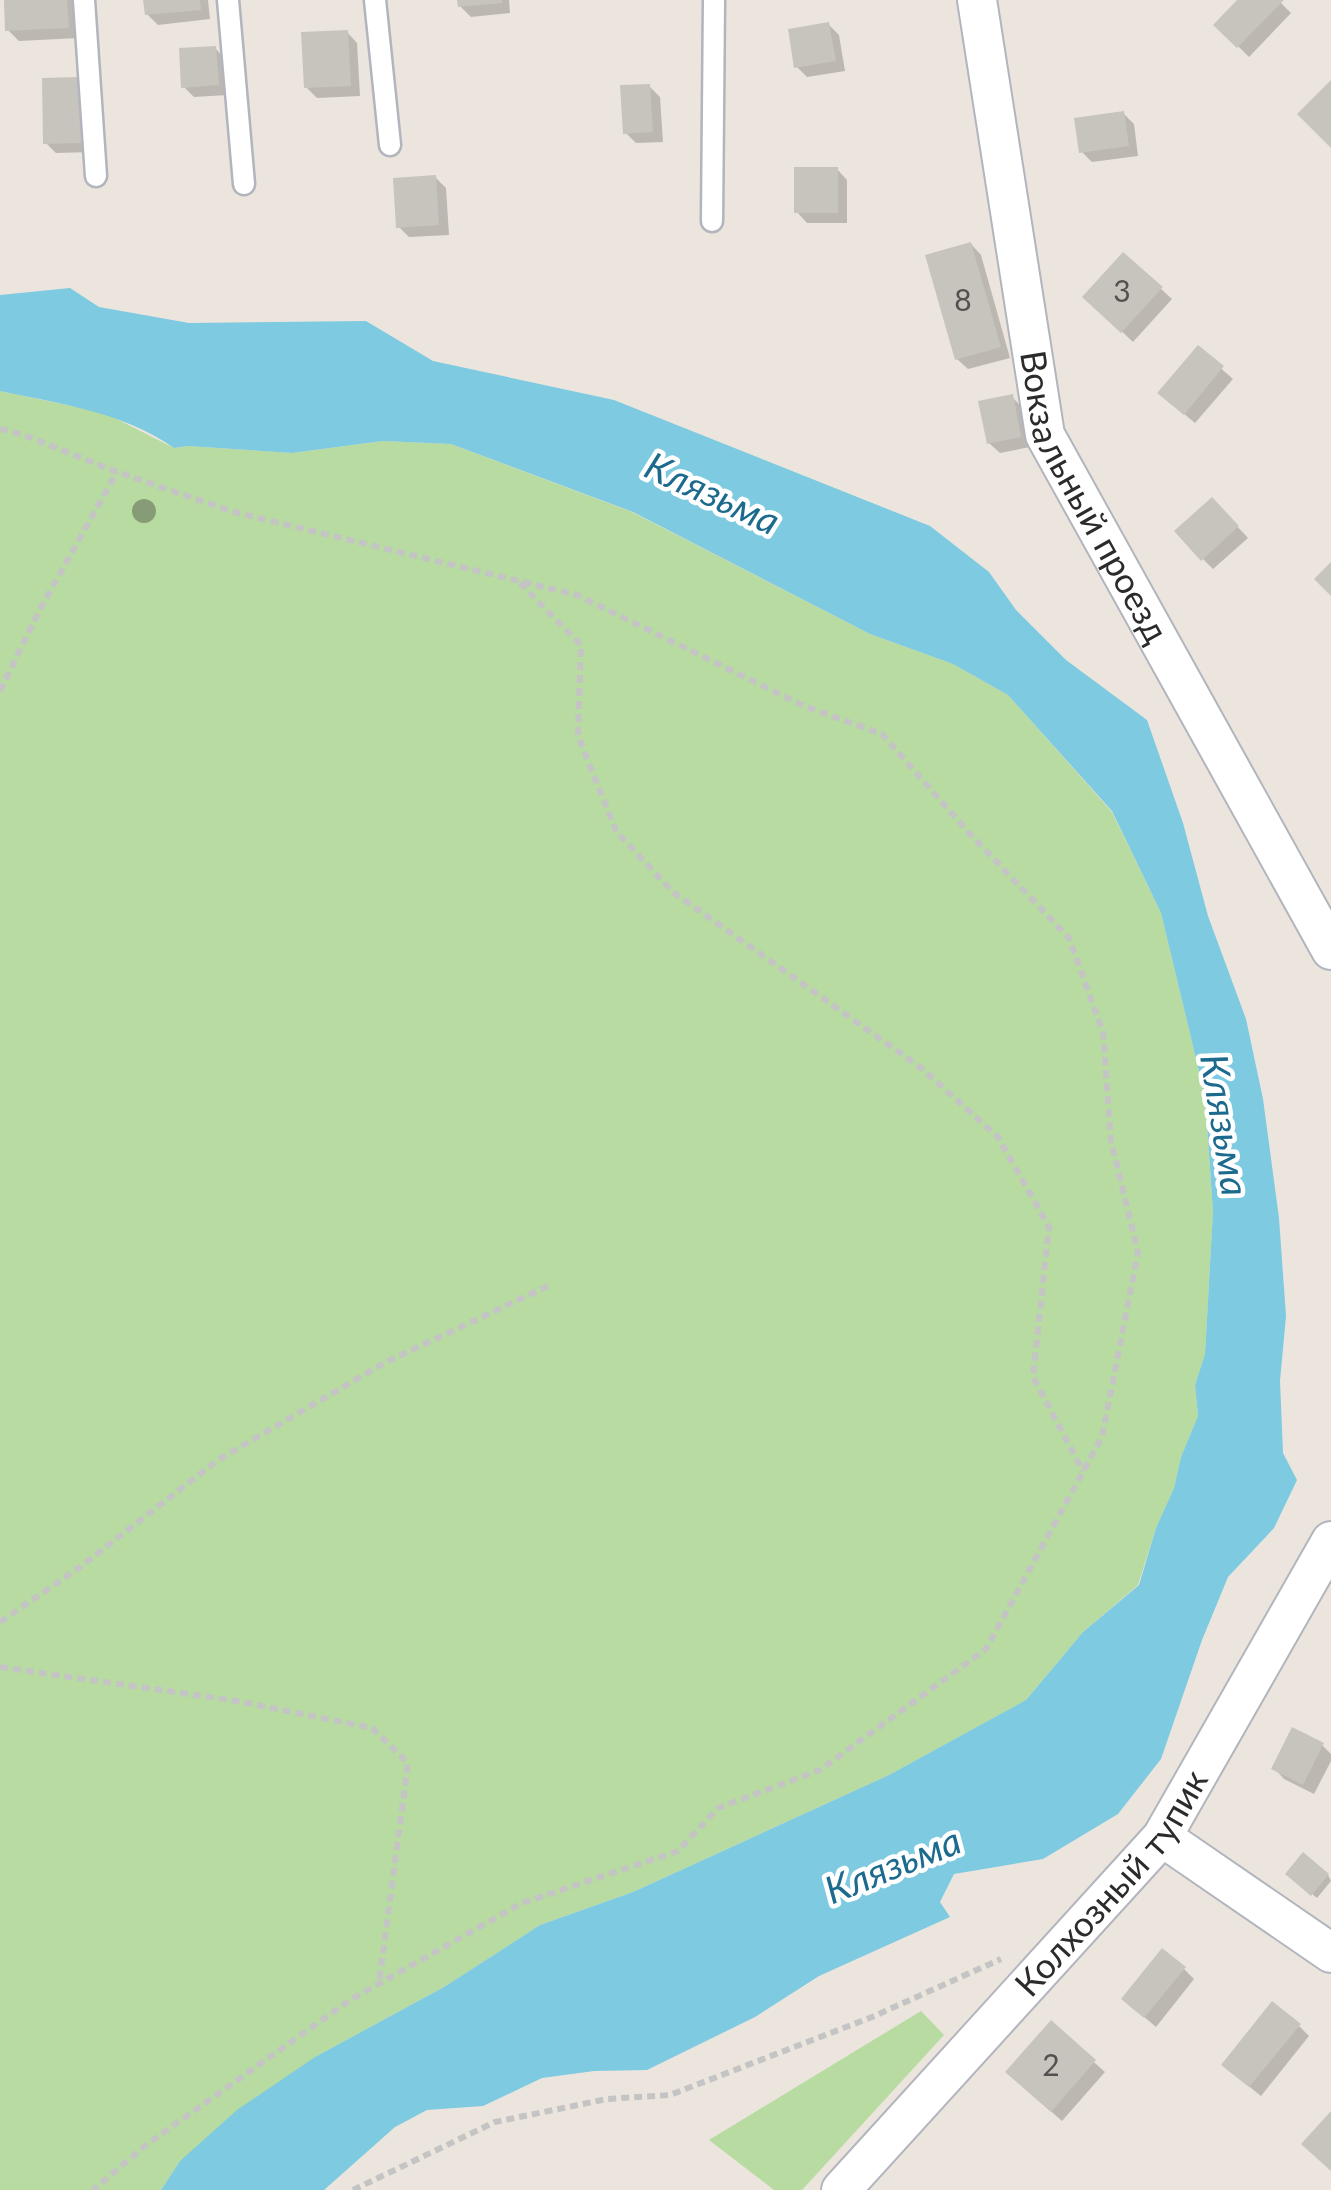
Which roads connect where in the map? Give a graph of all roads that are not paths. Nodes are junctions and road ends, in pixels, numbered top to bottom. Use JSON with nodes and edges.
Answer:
{"nodes":[{"id":1,"x":84,"y":0,"type":"edge"},
{"id":2,"x":228,"y":0,"type":"edge"},
{"id":3,"x":376,"y":0,"type":"edge"},
{"id":4,"x":714,"y":0,"type":"edge"},
{"id":5,"x":977,"y":0,"type":"edge"},
{"id":6,"x":390,"y":145,"type":"dead end"},
{"id":7,"x":96,"y":176,"type":"dead end"},
{"id":8,"x":244,"y":184,"type":"dead end"},
{"id":9,"x":712,"y":220,"type":"dead end"},
{"id":10,"x":1331,"y":950,"type":"edge"},
{"id":11,"x":1331,"y":1541,"type":"edge"},
{"id":12,"x":1162,"y":1837,"type":"junction"},
{"id":13,"x":1331,"y":1954,"type":"edge"},
{"id":14,"x":841,"y":2190,"type":"edge"}],
"edges":[{"from":1,"to":7,"type":"lane"},
{"from":2,"to":8,"type":"lane"},
{"from":3,"to":6,"type":"lane"},
{"from":4,"to":9,"type":"lane"},
{"from":5,"to":10,"type":"street","name":"Вокзальный проезд"},
{"from":11,"to":12,"type":"street","name":"Колхозный тупик"},
{"from":12,"to":13,"type":"street"},
{"from":12,"to":14,"type":"street","name":"Колхозный тупик"}]}
